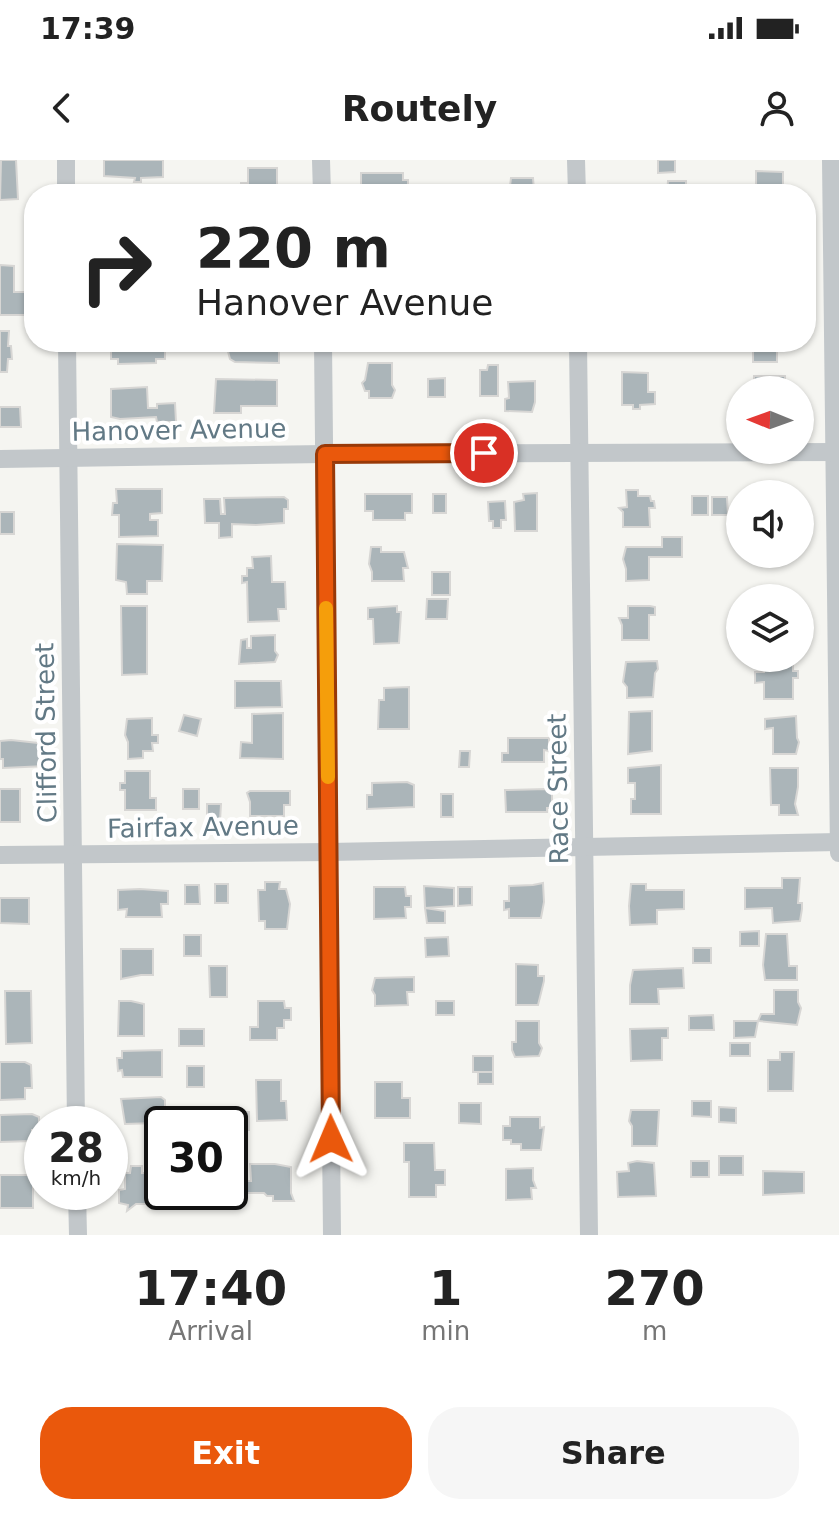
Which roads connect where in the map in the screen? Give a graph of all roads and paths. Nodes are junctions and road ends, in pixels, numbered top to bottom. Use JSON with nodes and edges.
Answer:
{"nodes":[{"id":1,"x":66,"y":160,"type":"edge"},
{"id":2,"x":321,"y":160,"type":"edge"},
{"id":3,"x":576,"y":160,"type":"edge"},
{"id":4,"x":831,"y":160,"type":"edge"},
{"id":5,"x":66,"y":184,"type":"edge"},
{"id":6,"x":322,"y":184,"type":"edge"},
{"id":7,"x":577,"y":184,"type":"edge"},
{"id":8,"x":67,"y":352,"type":"edge"},
{"id":9,"x":323,"y":352,"type":"edge"},
{"id":10,"x":578,"y":352,"type":"edge"},
{"id":11,"x":579,"y":452,"type":"junction"},
{"id":12,"x":837,"y":452,"type":"edge"},
{"id":13,"x":325,"y":454,"type":"junction"},
{"id":14,"x":68,"y":457,"type":"junction"},
{"id":15,"x":0,"y":459,"type":"edge"},
{"id":16,"x":839,"y":842,"type":"edge"},
{"id":17,"x":585,"y":847,"type":"junction"},
{"id":18,"x":329,"y":852,"type":"junction"},
{"id":19,"x":74,"y":854,"type":"junction"},
{"id":20,"x":839,"y":854,"type":"edge"},
{"id":21,"x":0,"y":855,"type":"edge"},
{"id":22,"x":76,"y":1106,"type":"edge"},
{"id":23,"x":77,"y":1210,"type":"edge"},
{"id":24,"x":78,"y":1235,"type":"edge"},
{"id":25,"x":332,"y":1235,"type":"edge"},
{"id":26,"x":589,"y":1235,"type":"edge"}],
"edges":[{"from":1,"to":5,"type":"street"},
{"from":2,"to":6,"type":"street"},
{"from":3,"to":7,"type":"street"},
{"from":4,"to":12,"type":"street"},
{"from":8,"to":14,"type":"street","name":"Clifford Street"},
{"from":9,"to":13,"type":"street"},
{"from":10,"to":11,"type":"street","name":"Race Street"},
{"from":11,"to":12,"type":"street","name":"Hanover Avenue"},
{"from":11,"to":13,"type":"street","name":"Hanover Avenue"},
{"from":11,"to":17,"type":"street","name":"Race Street"},
{"from":12,"to":16,"type":"street"},
{"from":13,"to":14,"type":"street","name":"Hanover Avenue"},
{"from":13,"to":18,"type":"street"},
{"from":14,"to":15,"type":"street","name":"Hanover Avenue"},
{"from":14,"to":19,"type":"street","name":"Clifford Street"},
{"from":16,"to":17,"type":"street","name":"Fairfax Avenue"},
{"from":16,"to":20,"type":"street"},
{"from":17,"to":18,"type":"street","name":"Fairfax Avenue"},
{"from":17,"to":26,"type":"street","name":"Race Street"},
{"from":18,"to":19,"type":"street","name":"Fairfax Avenue"},
{"from":18,"to":25,"type":"street"},
{"from":19,"to":21,"type":"street","name":"Fairfax Avenue"},
{"from":19,"to":22,"type":"street","name":"Clifford Street"},
{"from":23,"to":24,"type":"street"}]}
